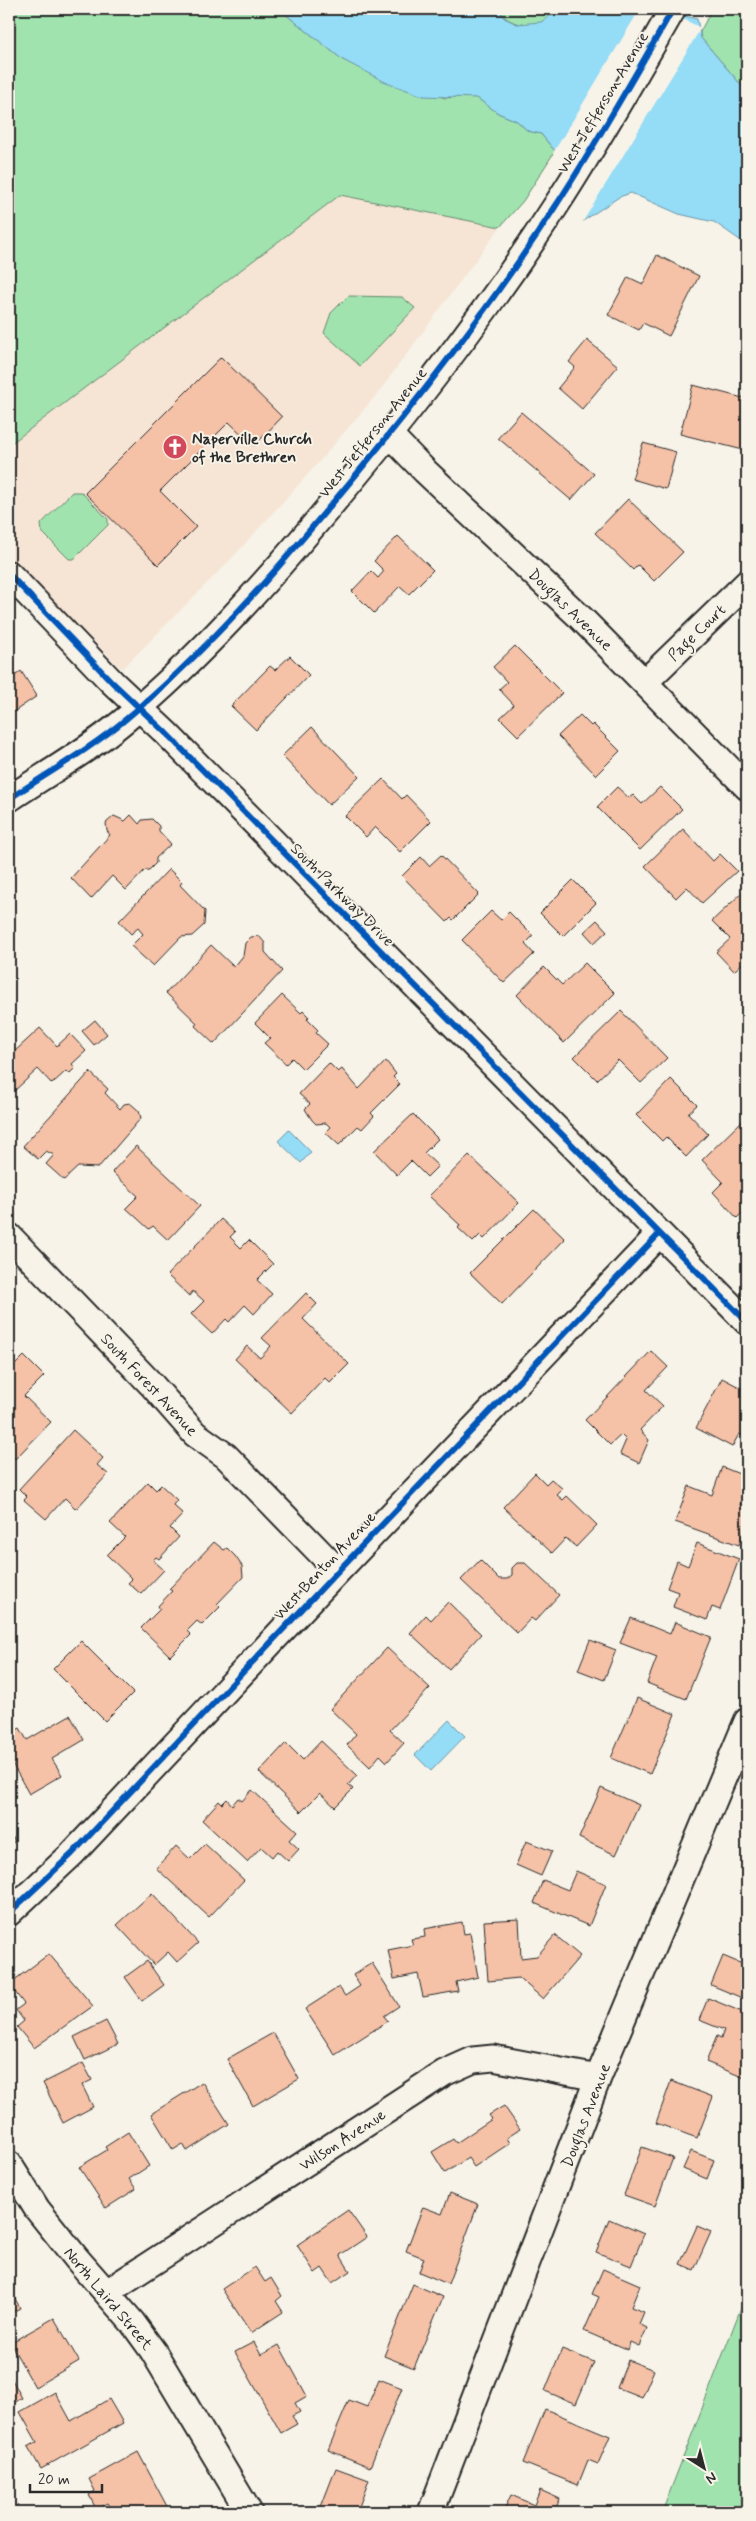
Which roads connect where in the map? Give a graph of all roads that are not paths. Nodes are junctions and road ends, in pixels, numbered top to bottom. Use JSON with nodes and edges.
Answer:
{"nodes":[{"id":1,"x":673,"y":10,"type":"edge"},
{"id":2,"x":390,"y":435,"type":"junction"},
{"id":3,"x":9,"y":574,"type":"edge"},
{"id":4,"x":747,"y":583,"type":"edge"},
{"id":5,"x":644,"y":682,"type":"junction"},
{"id":6,"x":139,"y":708,"type":"junction"},
{"id":7,"x":747,"y":787,"type":"edge"},
{"id":8,"x":9,"y":799,"type":"edge"},
{"id":9,"x":659,"y":1234,"type":"junction"},
{"id":10,"x":9,"y":1236,"type":"edge"},
{"id":11,"x":747,"y":1322,"type":"edge"},
{"id":12,"x":338,"y":1571,"type":"junction"},
{"id":13,"x":747,"y":1721,"type":"edge"},
{"id":14,"x":9,"y":1913,"type":"edge"},
{"id":15,"x":598,"y":2078,"type":"junction"},
{"id":16,"x":9,"y":2164,"type":"edge"},
{"id":17,"x":107,"y":2292,"type":"junction"},
{"id":18,"x":249,"y":2512,"type":"edge"},
{"id":19,"x":431,"y":2512,"type":"edge"}],
"edges":[{"from":1,"to":2,"type":"street","name":"West Jefferson Avenue"},
{"from":2,"to":5,"type":"street","name":"Douglas Avenue"},
{"from":2,"to":6,"type":"street","name":"West Jefferson Avenue"},
{"from":3,"to":6,"type":"street","name":"South Parkway Drive"},
{"from":4,"to":5,"type":"street","name":"Page Court"},
{"from":5,"to":7,"type":"street","name":"Douglas Avenue"},
{"from":6,"to":8,"type":"street","name":"West Jefferson Avenue"},
{"from":6,"to":9,"type":"street","name":"South Parkway Drive"},
{"from":9,"to":11,"type":"street","name":"South Parkway Drive"},
{"from":9,"to":12,"type":"street","name":"West Benton Avenue"},
{"from":10,"to":12,"type":"street","name":"South Forest Avenue"},
{"from":12,"to":14,"type":"street","name":"West Benton Avenue"},
{"from":13,"to":15,"type":"street","name":"Douglas Avenue"},
{"from":15,"to":17,"type":"street","name":"Wilson Avenue"},
{"from":15,"to":19,"type":"street","name":"Douglas Avenue"},
{"from":16,"to":17,"type":"street","name":"North Laird Street"},
{"from":17,"to":18,"type":"street","name":"North Laird Street"}]}
